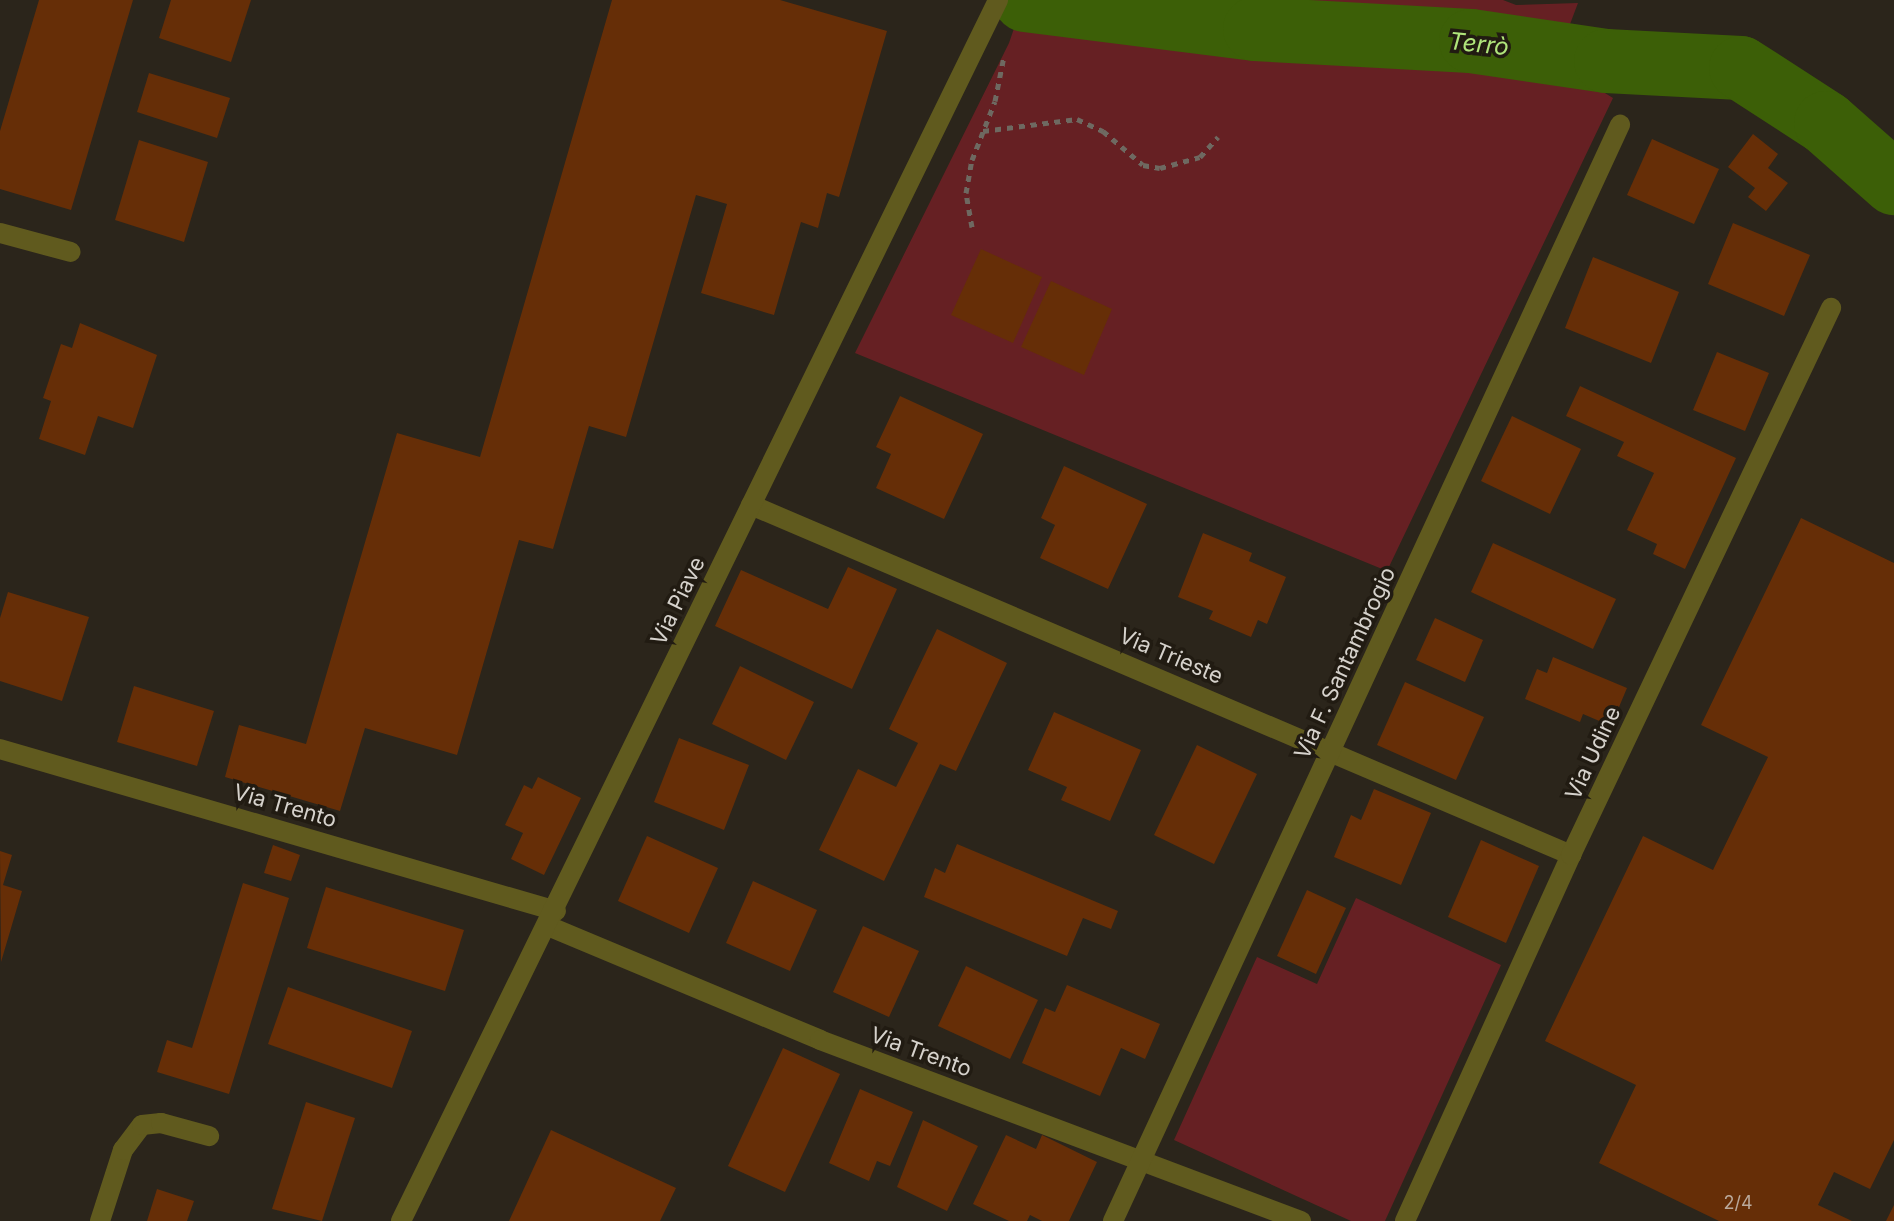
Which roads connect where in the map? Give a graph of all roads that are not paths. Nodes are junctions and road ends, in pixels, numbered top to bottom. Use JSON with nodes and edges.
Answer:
{"nodes":[{"id":1,"x":998,"y":0,"type":"edge"},
{"id":2,"x":1620,"y":125,"type":"dead end"},
{"id":3,"x":0,"y":233,"type":"edge"},
{"id":4,"x":71,"y":252,"type":"dead end"},
{"id":5,"x":1831,"y":308,"type":"dead end"},
{"id":6,"x":751,"y":505,"type":"junction"},
{"id":7,"x":0,"y":749,"type":"edge"},
{"id":8,"x":1332,"y":749,"type":"junction"},
{"id":9,"x":1571,"y":855,"type":"junction"},
{"id":10,"x":552,"y":919,"type":"junction"},
{"id":11,"x":209,"y":1136,"type":"dead end"},
{"id":12,"x":1139,"y":1158,"type":"junction"},
{"id":13,"x":100,"y":1221,"type":"edge"},
{"id":14,"x":401,"y":1221,"type":"edge"},
{"id":15,"x":1113,"y":1221,"type":"edge"},
{"id":16,"x":1301,"y":1221,"type":"edge"},
{"id":17,"x":1405,"y":1221,"type":"edge"}],
"edges":[{"from":1,"to":6,"type":"street","name":"Via Piave"},
{"from":2,"to":8,"type":"street","name":"Via F. Santambrogio"},
{"from":3,"to":4,"type":"street"},
{"from":5,"to":9,"type":"street","name":"Via Udine"},
{"from":6,"to":8,"type":"street","name":"Via Trieste"},
{"from":6,"to":10,"type":"street","name":"Via Piave"},
{"from":7,"to":10,"type":"street","name":"Via Trento"},
{"from":8,"to":9,"type":"street","name":"Via Trieste"},
{"from":8,"to":12,"type":"street","name":"Via F. Santambrogio"},
{"from":9,"to":17,"type":"street","name":"Via Udine"},
{"from":10,"to":12,"type":"street","name":"Via Trento"},
{"from":10,"to":14,"type":"street","name":"Via Piave"},
{"from":11,"to":13,"type":"street"},
{"from":12,"to":15,"type":"street","name":"Via F. Santambrogio"},
{"from":12,"to":16,"type":"street","name":"Via Trento"}]}
